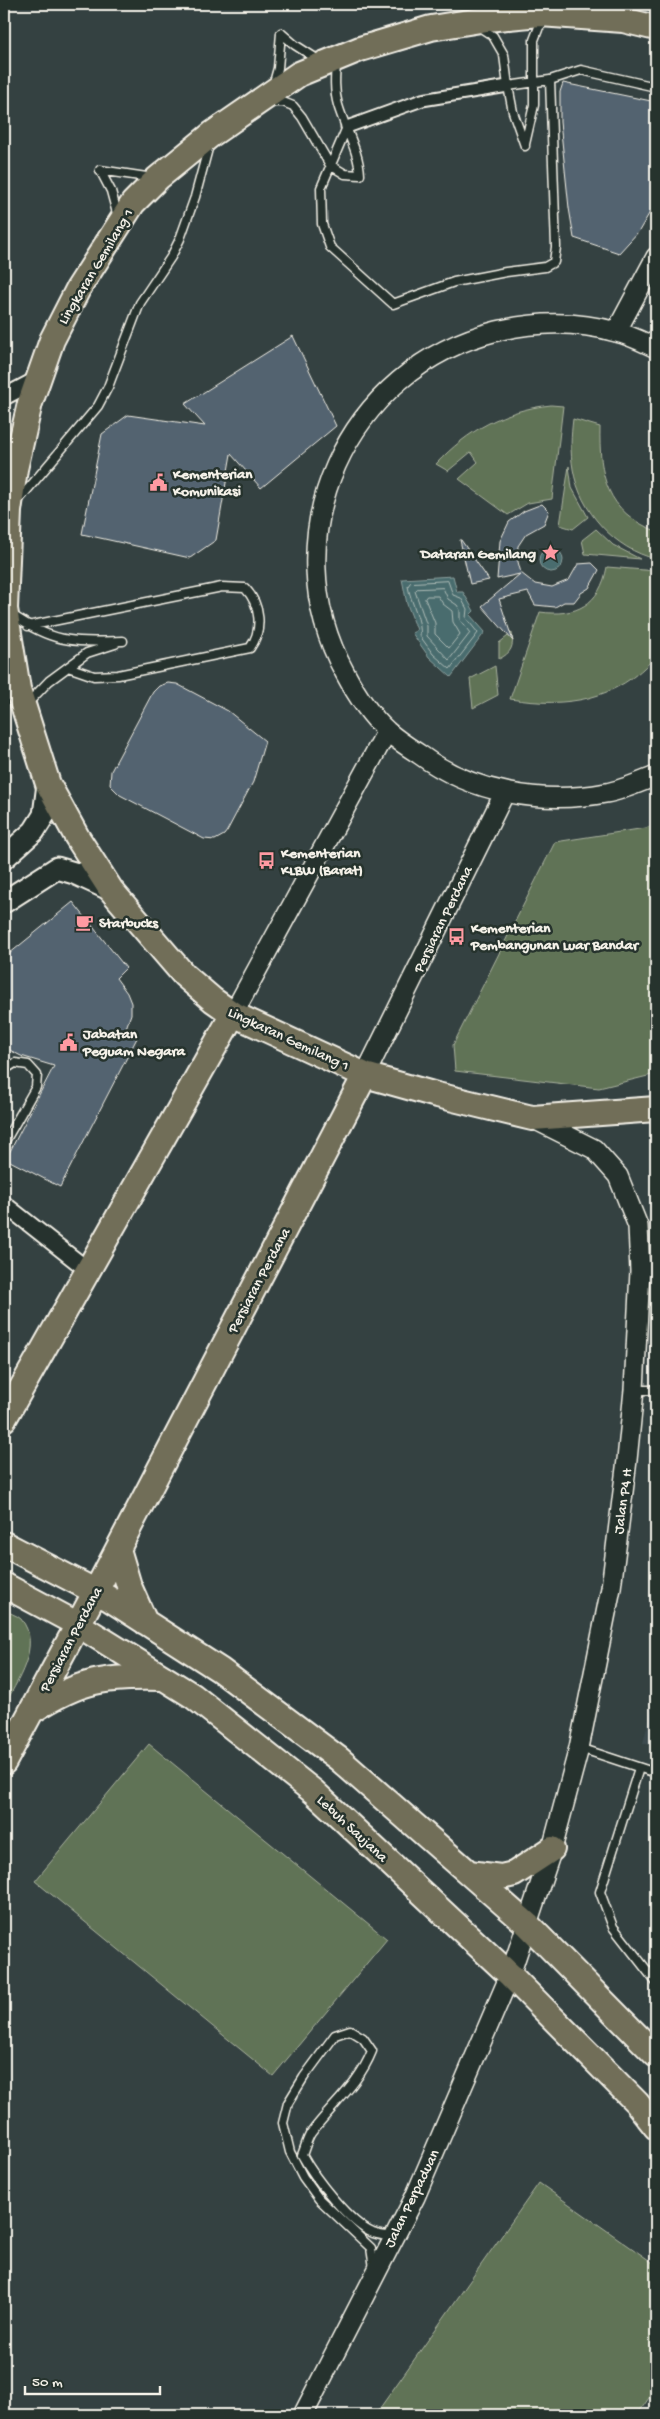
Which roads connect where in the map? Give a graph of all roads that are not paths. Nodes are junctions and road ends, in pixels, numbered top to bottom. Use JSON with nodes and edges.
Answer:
{"nodes":[{"id":1,"x":540,"y":11,"type":"edge"},
{"id":2,"x":483,"y":18,"type":"junction"},
{"id":3,"x":656,"y":28,"type":"edge"},
{"id":4,"x":330,"y":61,"type":"junction"},
{"id":5,"x":550,"y":80,"type":"junction"},
{"id":6,"x":535,"y":83,"type":"junction"},
{"id":7,"x":508,"y":86,"type":"junction"},
{"id":8,"x":656,"y":87,"type":"edge"},
{"id":9,"x":266,"y":97,"type":"junction"},
{"id":10,"x":347,"y":127,"type":"junction"},
{"id":11,"x":212,"y":134,"type":"junction"},
{"id":12,"x":330,"y":165,"type":"junction"},
{"id":13,"x":158,"y":178,"type":"junction"},
{"id":14,"x":119,"y":224,"type":"junction"},
{"id":15,"x":656,"y":257,"type":"edge"},
{"id":16,"x":616,"y":332,"type":"junction"},
{"id":17,"x":656,"y":348,"type":"edge"},
{"id":18,"x":38,"y":379,"type":"junction"},
{"id":19,"x":4,"y":397,"type":"edge"},
{"id":20,"x":4,"y":446,"type":"edge"},
{"id":21,"x":15,"y":469,"type":"junction"},
{"id":22,"x":9,"y":511,"type":"junction"},
{"id":23,"x":5,"y":610,"type":"edge"},
{"id":24,"x":28,"y":626,"type":"junction"},
{"id":25,"x":68,"y":667,"type":"junction"},
{"id":26,"x":24,"y":707,"type":"junction"},
{"id":27,"x":387,"y":731,"type":"junction"},
{"id":28,"x":656,"y":776,"type":"edge"},
{"id":29,"x":48,"y":784,"type":"junction"},
{"id":30,"x":504,"y":794,"type":"junction"},
{"id":31,"x":4,"y":858,"type":"edge"},
{"id":32,"x":111,"y":890,"type":"junction"},
{"id":33,"x":4,"y":902,"type":"edge"},
{"id":34,"x":234,"y":1014,"type":"junction"},
{"id":35,"x":4,"y":1070,"type":"edge"},
{"id":36,"x":365,"y":1074,"type":"junction"},
{"id":37,"x":656,"y":1109,"type":"edge"},
{"id":38,"x":532,"y":1118,"type":"junction"},
{"id":39,"x":4,"y":1143,"type":"edge"},
{"id":40,"x":4,"y":1204,"type":"edge"},
{"id":41,"x":89,"y":1271,"type":"junction"},
{"id":42,"x":634,"y":1390,"type":"junction"},
{"id":43,"x":656,"y":1390,"type":"edge"},
{"id":44,"x":4,"y":1419,"type":"edge"},
{"id":45,"x":4,"y":1544,"type":"edge"},
{"id":46,"x":118,"y":1548,"type":"junction"},
{"id":47,"x":4,"y":1585,"type":"edge"},
{"id":48,"x":96,"y":1591,"type":"junction"},
{"id":49,"x":145,"y":1622,"type":"junction"},
{"id":50,"x":77,"y":1624,"type":"junction"},
{"id":51,"x":165,"y":1678,"type":"junction"},
{"id":52,"x":31,"y":1712,"type":"junction"},
{"id":53,"x":579,"y":1748,"type":"junction"},
{"id":54,"x":4,"y":1762,"type":"edge"},
{"id":55,"x":639,"y":1768,"type":"junction"},
{"id":56,"x":656,"y":1773,"type":"edge"},
{"id":57,"x":552,"y":1849,"type":"junction"},
{"id":58,"x":469,"y":1873,"type":"junction"},
{"id":59,"x":528,"y":1925,"type":"junction"},
{"id":60,"x":510,"y":1975,"type":"junction"},
{"id":61,"x":656,"y":1982,"type":"edge"},
{"id":62,"x":656,"y":2055,"type":"edge"},
{"id":63,"x":656,"y":2127,"type":"edge"},
{"id":64,"x":393,"y":2237,"type":"junction"},
{"id":65,"x":375,"y":2272,"type":"junction"},
{"id":66,"x":303,"y":2415,"type":"edge"}],
"edges":[{"from":1,"to":2,"type":"main road","name":"Lingkaran Gemilang 1"},
{"from":1,"to":3,"type":"main road","name":"Lingkaran Gemilang 1"},
{"from":1,"to":6,"type":"lane"},
{"from":2,"to":4,"type":"main road","name":"Lingkaran Gemilang 1"},
{"from":2,"to":7,"type":"lane"},
{"from":4,"to":9,"type":"main road","name":"Lingkaran Gemilang 1"},
{"from":4,"to":9,"type":"lane"},
{"from":4,"to":10,"type":"lane"},
{"from":5,"to":6,"type":"lane"},
{"from":5,"to":8,"type":"lane"},
{"from":5,"to":12,"type":"lane"},
{"from":6,"to":7,"type":"lane"},
{"from":6,"to":7,"type":"lane"},
{"from":7,"to":10,"type":"street"},
{"from":9,"to":11,"type":"main road","name":"Lingkaran Gemilang 1"},
{"from":9,"to":12,"type":"lane"},
{"from":10,"to":12,"type":"lane"},
{"from":10,"to":12,"type":"lane"},
{"from":11,"to":13,"type":"main road","name":"Lingkaran Gemilang 1"},
{"from":11,"to":22,"type":"lane"},
{"from":13,"to":14,"type":"main road","name":"Lingkaran Gemilang 1"},
{"from":13,"to":14,"type":"lane"},
{"from":14,"to":18,"type":"main road","name":"Lingkaran Gemilang 1"},
{"from":15,"to":16,"type":"street"},
{"from":16,"to":17,"type":"street"},
{"from":16,"to":27,"type":"street"},
{"from":18,"to":19,"type":"street"},
{"from":18,"to":21,"type":"main road","name":"Lingkaran Gemilang 1"},
{"from":20,"to":21,"type":"street"},
{"from":21,"to":22,"type":"main road","name":"Lingkaran Gemilang 1"},
{"from":22,"to":23,"type":"main road","name":"Lingkaran Gemilang 1"},
{"from":23,"to":24,"type":"lane"},
{"from":23,"to":26,"type":"main road","name":"Lingkaran Gemilang 1"},
{"from":24,"to":25,"type":"lane"},
{"from":24,"to":25,"type":"lane"},
{"from":25,"to":26,"type":"lane"},
{"from":26,"to":29,"type":"main road","name":"Lingkaran Gemilang 1"},
{"from":27,"to":30,"type":"street"},
{"from":27,"to":34,"type":"street"},
{"from":28,"to":30,"type":"street"},
{"from":29,"to":31,"type":"main road"},
{"from":29,"to":32,"type":"main road","name":"Lingkaran Gemilang 1"},
{"from":30,"to":36,"type":"street","name":"Persiaran Perdana"},
{"from":32,"to":33,"type":"main road"},
{"from":32,"to":34,"type":"main road","name":"Lingkaran Gemilang 1"},
{"from":34,"to":36,"type":"main road","name":"Lingkaran Gemilang 1"},
{"from":34,"to":41,"type":"main road"},
{"from":35,"to":39,"type":"lane"},
{"from":36,"to":38,"type":"main road","name":"Lingkaran Gemilang 1"},
{"from":36,"to":46,"type":"main road","name":"Persiaran Perdana"},
{"from":37,"to":38,"type":"main road","name":"Lingkaran Gemilang 1"},
{"from":38,"to":42,"type":"street","name":"Jalan P4 H"},
{"from":40,"to":41,"type":"street"},
{"from":41,"to":44,"type":"main road"},
{"from":42,"to":43,"type":"lane"},
{"from":42,"to":53,"type":"street","name":"Jalan P4 H"},
{"from":45,"to":48,"type":"main road"},
{"from":46,"to":48,"type":"main road","name":"Persiaran Perdana"},
{"from":46,"to":49,"type":"main road"},
{"from":47,"to":50,"type":"main road","name":"Lebuh Saujana"},
{"from":48,"to":49,"type":"main road"},
{"from":48,"to":50,"type":"main road","name":"Persiaran Perdana"},
{"from":49,"to":58,"type":"main road"},
{"from":50,"to":51,"type":"main road","name":"Lebuh Saujana"},
{"from":50,"to":52,"type":"main road","name":"Persiaran Perdana"},
{"from":51,"to":52,"type":"main road"},
{"from":51,"to":60,"type":"main road","name":"Lebuh Saujana"},
{"from":52,"to":54,"type":"main road","name":"Persiaran Perdana"},
{"from":53,"to":55,"type":"lane"},
{"from":53,"to":57,"type":"street","name":"Jalan P4 H"},
{"from":55,"to":56,"type":"lane"},
{"from":55,"to":61,"type":"lane"},
{"from":57,"to":58,"type":"main road"},
{"from":57,"to":59,"type":"street","name":"Jalan P4 H"},
{"from":58,"to":59,"type":"main road"},
{"from":59,"to":60,"type":"street","name":"Jalan Perpaduan"},
{"from":59,"to":62,"type":"main road"},
{"from":60,"to":63,"type":"main road","name":"Lebuh Saujana"},
{"from":60,"to":64,"type":"street","name":"Jalan Perpaduan"},
{"from":64,"to":65,"type":"street","name":"Jalan Perpaduan"},
{"from":64,"to":65,"type":"lane"},
{"from":65,"to":66,"type":"street","name":"Jalan Perpaduan"}]}
